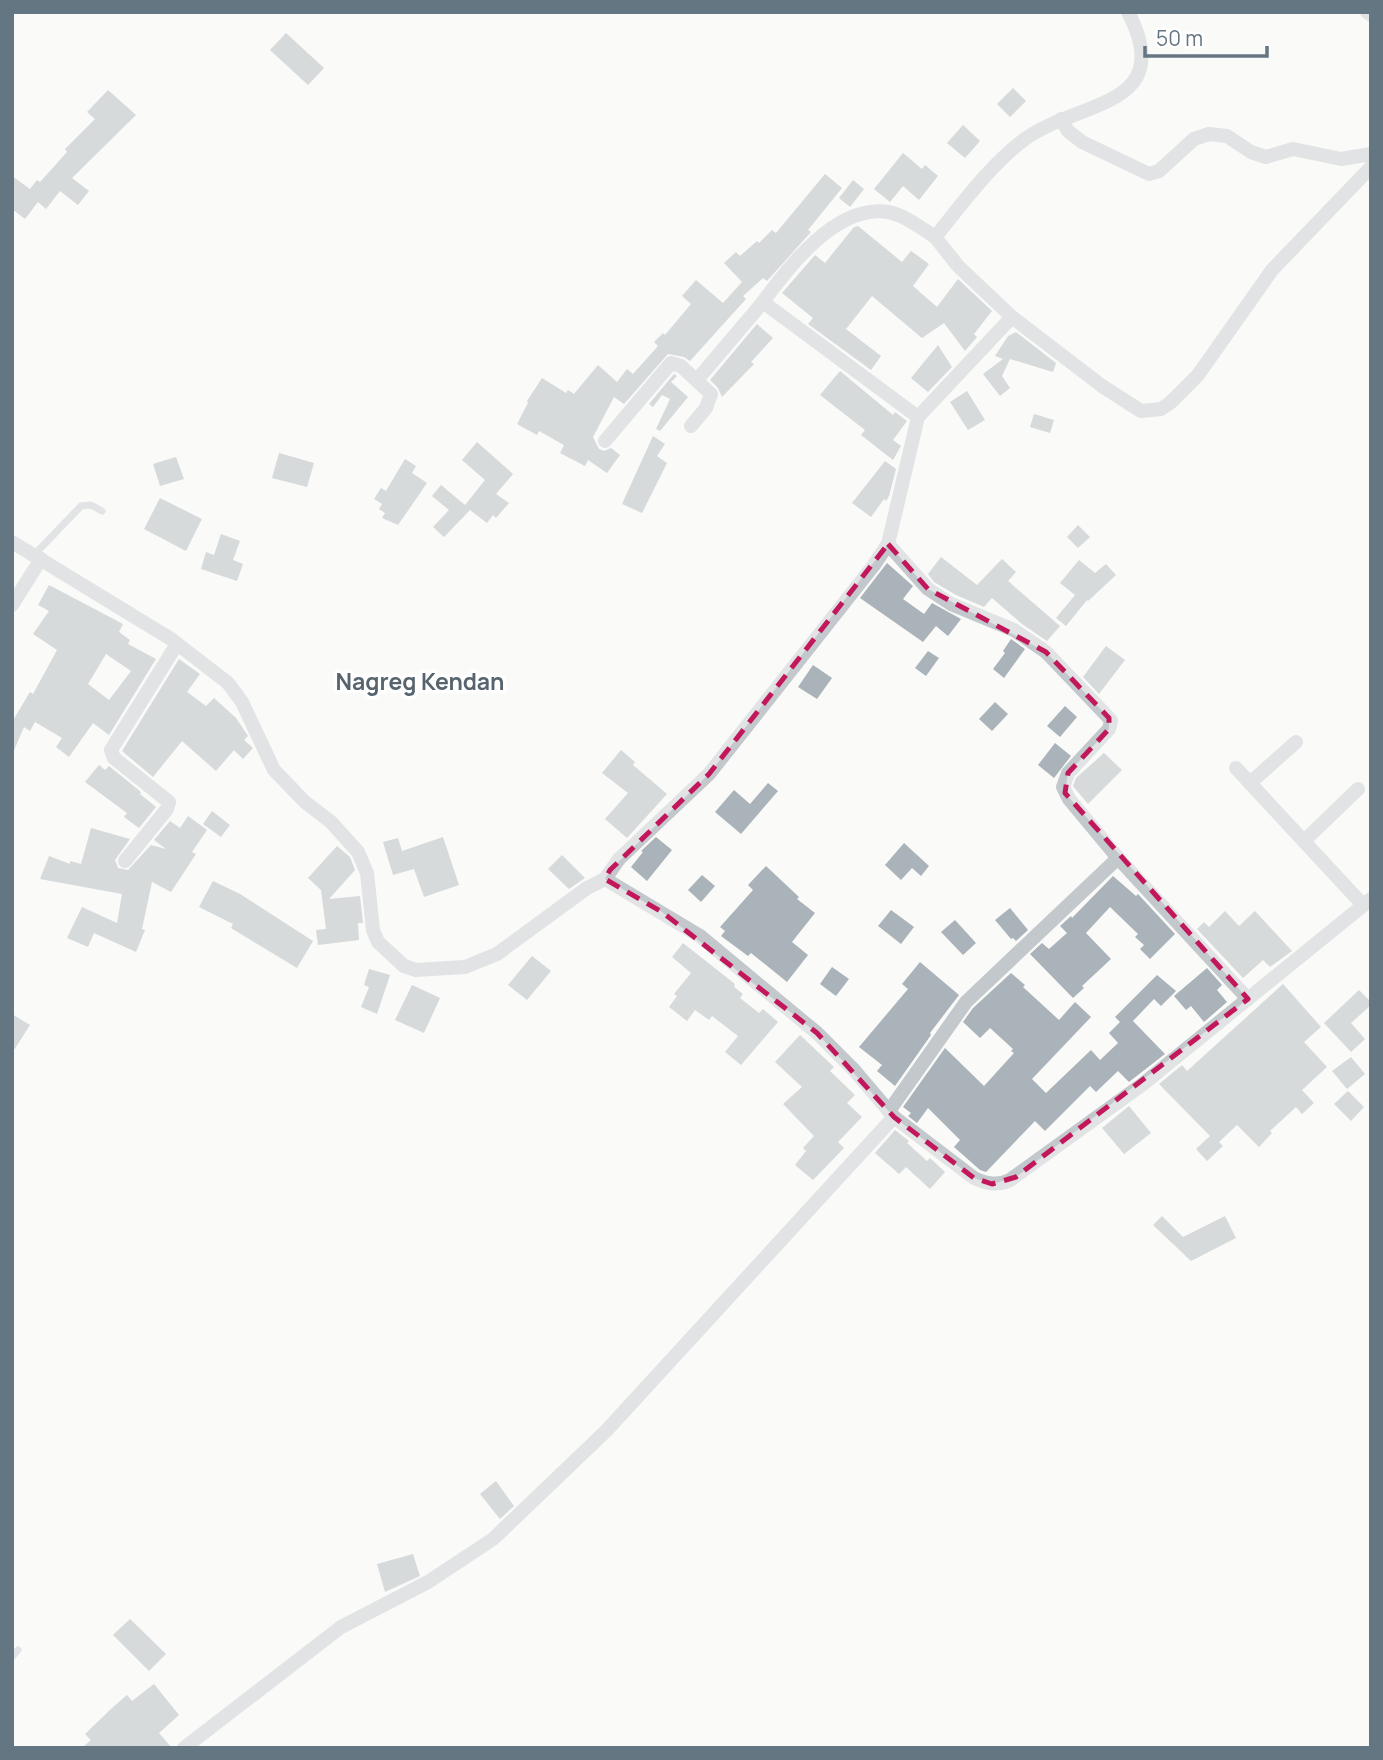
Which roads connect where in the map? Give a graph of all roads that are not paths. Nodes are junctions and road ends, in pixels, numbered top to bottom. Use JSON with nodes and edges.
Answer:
{"nodes":[{"id":1,"x":1128,"y":12,"type":"edge"},
{"id":2,"x":1061,"y":119,"type":"junction"},
{"id":3,"x":1371,"y":154,"type":"edge"},
{"id":4,"x":1371,"y":167,"type":"edge"},
{"id":5,"x":935,"y":237,"type":"junction"},
{"id":6,"x":763,"y":302,"type":"junction"},
{"id":7,"x":1012,"y":317,"type":"junction"},
{"id":8,"x":697,"y":380,"type":"junction"},
{"id":9,"x":918,"y":417,"type":"junction"},
{"id":10,"x":691,"y":426,"type":"dead end"},
{"id":11,"x":605,"y":441,"type":"dead end"},
{"id":12,"x":102,"y":511,"type":"dead end"},
{"id":13,"x":12,"y":542,"type":"edge"},
{"id":14,"x":888,"y":544,"type":"junction"},
{"id":15,"x":37,"y":557,"type":"junction"},
{"id":16,"x":12,"y":606,"type":"edge"},
{"id":17,"x":177,"y":644,"type":"junction"},
{"id":18,"x":1296,"y":742,"type":"dead end"},
{"id":19,"x":1236,"y":768,"type":"dead end"},
{"id":20,"x":1250,"y":783,"type":"junction"},
{"id":21,"x":1359,"y":789,"type":"dead end"},
{"id":22,"x":1304,"y":841,"type":"junction"},
{"id":23,"x":1118,"y":859,"type":"junction"},
{"id":24,"x":125,"y":861,"type":"dead end"},
{"id":25,"x":605,"y":879,"type":"junction"},
{"id":26,"x":1367,"y":902,"type":"edge"},
{"id":27,"x":1248,"y":999,"type":"junction"},
{"id":28,"x":892,"y":1114,"type":"junction"},
{"id":29,"x":18,"y":1650,"type":"dead end"},
{"id":30,"x":12,"y":1657,"type":"edge"},
{"id":31,"x":184,"y":1748,"type":"edge"}],
"edges":[{"from":1,"to":2,"type":"street"},
{"from":2,"to":3,"type":"street"},
{"from":2,"to":5,"type":"street"},
{"from":4,"to":7,"type":"street"},
{"from":5,"to":6,"type":"street"},
{"from":5,"to":7,"type":"street"},
{"from":6,"to":8,"type":"street"},
{"from":6,"to":9,"type":"street"},
{"from":7,"to":9,"type":"street"},
{"from":8,"to":10,"type":"street"},
{"from":8,"to":11,"type":"street"},
{"from":9,"to":14,"type":"street"},
{"from":12,"to":15,"type":"lane"},
{"from":13,"to":15,"type":"street"},
{"from":14,"to":23,"type":"street"},
{"from":14,"to":25,"type":"street"},
{"from":15,"to":16,"type":"street"},
{"from":15,"to":17,"type":"street"},
{"from":17,"to":24,"type":"street"},
{"from":17,"to":25,"type":"street"},
{"from":18,"to":20,"type":"street"},
{"from":19,"to":20,"type":"street"},
{"from":20,"to":22,"type":"street"},
{"from":21,"to":22,"type":"street"},
{"from":22,"to":26,"type":"street"},
{"from":23,"to":27,"type":"street"},
{"from":23,"to":28,"type":"street"},
{"from":25,"to":28,"type":"street"},
{"from":26,"to":27,"type":"street"},
{"from":27,"to":28,"type":"street"},
{"from":28,"to":31,"type":"street"},
{"from":29,"to":30,"type":"lane"}]}
